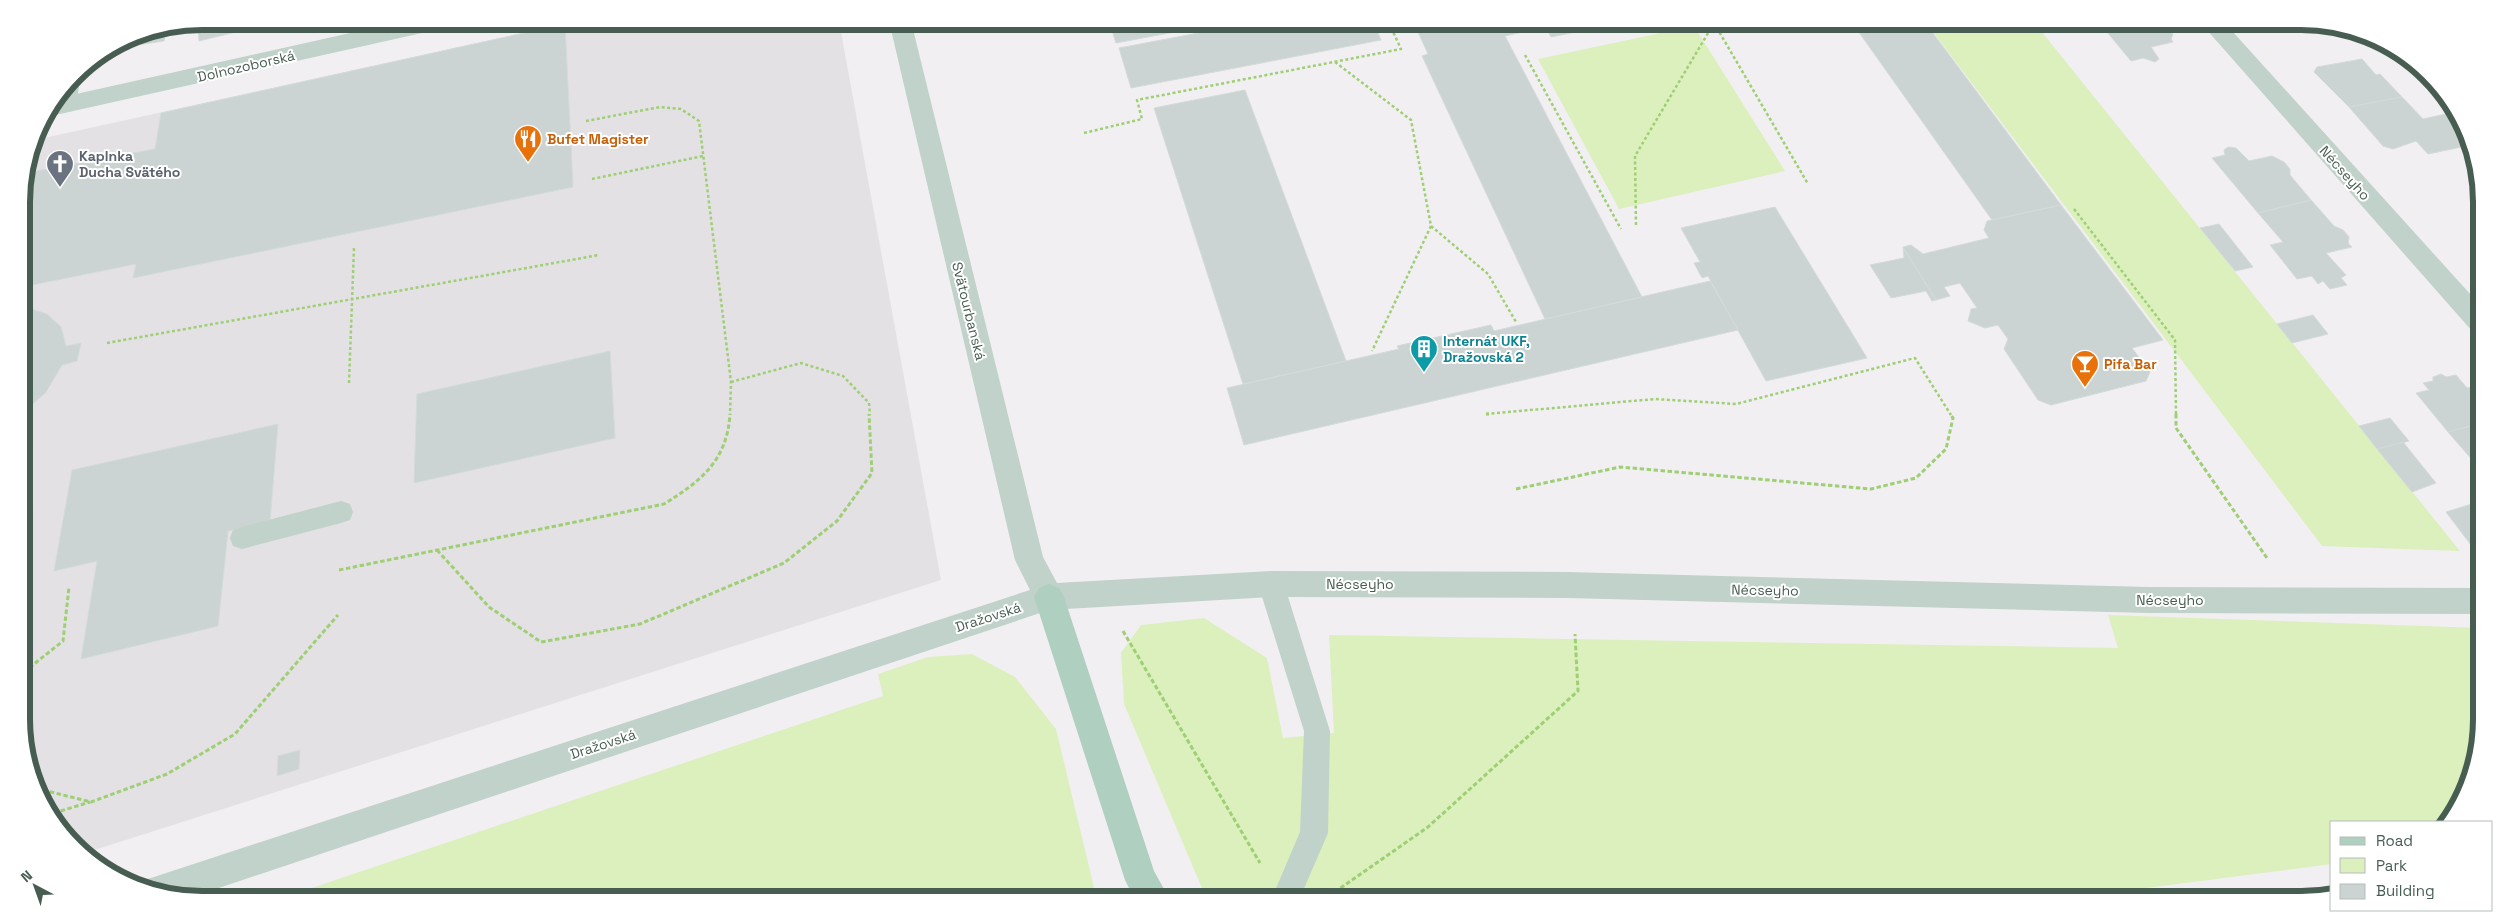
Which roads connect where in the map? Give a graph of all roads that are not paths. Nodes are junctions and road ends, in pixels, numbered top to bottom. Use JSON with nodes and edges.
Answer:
{"nodes":[{"id":1,"x":397,"y":30,"type":"edge"},
{"id":2,"x":902,"y":30,"type":"edge"},
{"id":3,"x":2218,"y":30,"type":"edge"},
{"id":4,"x":65,"y":99,"type":"edge"},
{"id":5,"x":2473,"y":315,"type":"edge"},
{"id":6,"x":341,"y":512,"type":"dead end"},
{"id":7,"x":242,"y":538,"type":"dead end"},
{"id":8,"x":1271,"y":584,"type":"junction"},
{"id":9,"x":1050,"y":597,"type":"junction"},
{"id":10,"x":2473,"y":601,"type":"edge"},
{"id":11,"x":169,"y":888,"type":"edge"},
{"id":12,"x":1142,"y":891,"type":"edge"},
{"id":13,"x":1289,"y":891,"type":"edge"}],
"edges":[{"from":1,"to":4,"type":"street","name":"Dolnozoborská"},
{"from":2,"to":9,"type":"street","name":"Svätourbanská"},
{"from":3,"to":5,"type":"street","name":"Nécseyho"},
{"from":6,"to":7,"type":"lane"},
{"from":8,"to":9,"type":"street","name":"Nécseyho"},
{"from":8,"to":10,"type":"street","name":"Nécseyho"},
{"from":8,"to":13,"type":"lane"},
{"from":9,"to":11,"type":"street","name":"Dražovská"},
{"from":9,"to":12,"type":"main road"}]}
